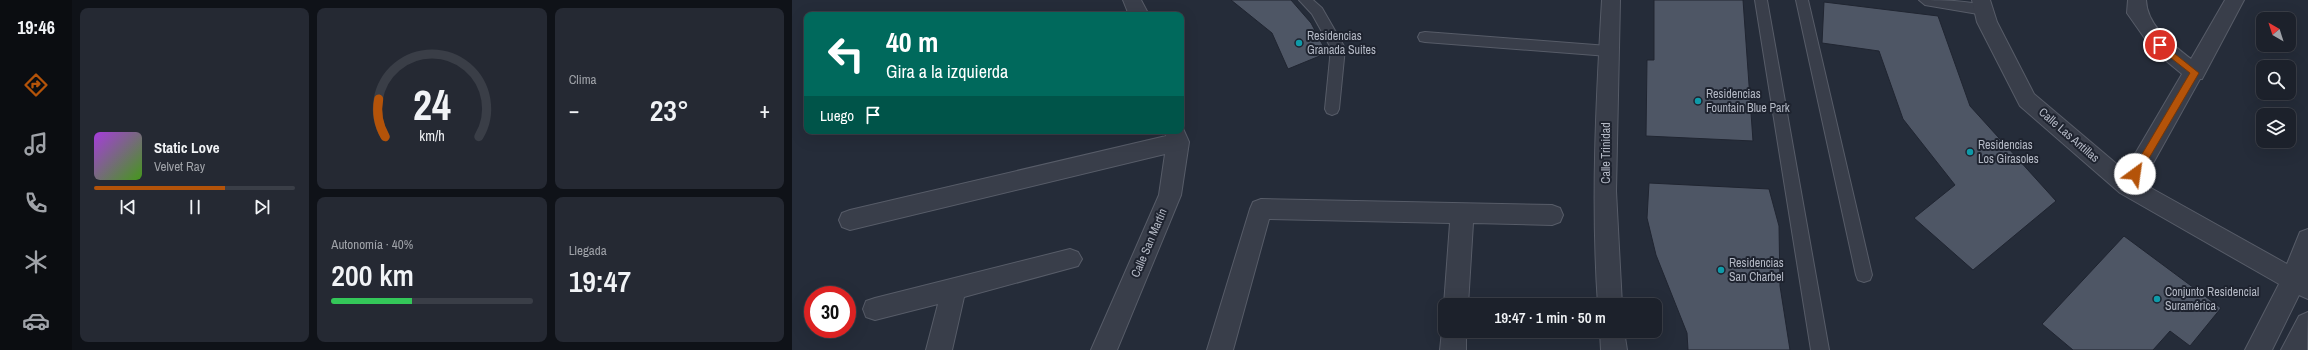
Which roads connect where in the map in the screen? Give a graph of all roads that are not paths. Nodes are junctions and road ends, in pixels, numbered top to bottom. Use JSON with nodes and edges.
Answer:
{"nodes":[{"id":1,"x":1132,"y":0,"type":"edge"},
{"id":2,"x":1305,"y":0,"type":"edge"},
{"id":3,"x":1611,"y":0,"type":"edge"},
{"id":4,"x":1761,"y":0,"type":"edge"},
{"id":5,"x":1802,"y":0,"type":"edge"},
{"id":6,"x":1925,"y":0,"type":"edge"},
{"id":7,"x":2137,"y":0,"type":"edge"},
{"id":8,"x":2235,"y":0,"type":"edge"},
{"id":9,"x":1983,"y":5,"type":"edge"},
{"id":10,"x":1138,"y":12,"type":"edge"},
{"id":11,"x":1425,"y":37,"type":"dead end"},
{"id":12,"x":1608,"y":51,"type":"junction"},
{"id":13,"x":2195,"y":73,"type":"junction"},
{"id":14,"x":1332,"y":109,"type":"dead end"},
{"id":15,"x":1176,"y":136,"type":"edge"},
{"id":16,"x":2128,"y":186,"type":"junction"},
{"id":17,"x":1462,"y":213,"type":"junction"},
{"id":18,"x":1552,"y":216,"type":"dead end"},
{"id":19,"x":850,"y":220,"type":"dead end"},
{"id":20,"x":2308,"y":239,"type":"edge"},
{"id":21,"x":1070,"y":259,"type":"dead end"},
{"id":22,"x":1864,"y":275,"type":"dead end"},
{"id":23,"x":2301,"y":284,"type":"edge"},
{"id":24,"x":954,"y":289,"type":"junction"},
{"id":25,"x":1456,"y":298,"type":"edge"},
{"id":26,"x":1609,"y":298,"type":"edge"},
{"id":27,"x":875,"y":309,"type":"dead end"},
{"id":28,"x":2308,"y":324,"type":"edge"},
{"id":29,"x":1454,"y":338,"type":"edge"},
{"id":30,"x":1613,"y":338,"type":"edge"},
{"id":31,"x":939,"y":350,"type":"edge"},
{"id":32,"x":1104,"y":350,"type":"edge"},
{"id":33,"x":1220,"y":350,"type":"edge"},
{"id":34,"x":1453,"y":350,"type":"edge"},
{"id":35,"x":1614,"y":350,"type":"edge"},
{"id":36,"x":1820,"y":350,"type":"edge"},
{"id":37,"x":2258,"y":350,"type":"edge"},
{"id":38,"x":2294,"y":350,"type":"edge"}],
"edges":[{"from":1,"to":10,"type":"street"},
{"from":2,"to":14,"type":"lane"},
{"from":3,"to":12,"type":"street","name":"Calle Trinidad"},
{"from":4,"to":36,"type":"lane"},
{"from":5,"to":22,"type":"lane"},
{"from":6,"to":9,"type":"lane"},
{"from":7,"to":13,"type":"street"},
{"from":8,"to":13,"type":"street"},
{"from":9,"to":16,"type":"street","name":"Calle Las Antillas"},
{"from":11,"to":12,"type":"lane"},
{"from":12,"to":26,"type":"street","name":"Calle Trinidad"},
{"from":13,"to":16,"type":"street"},
{"from":15,"to":19,"type":"street"},
{"from":15,"to":32,"type":"street","name":"Calle San Martín"},
{"from":16,"to":23,"type":"street","name":"Calle Las Antillas"},
{"from":17,"to":18,"type":"street"},
{"from":17,"to":25,"type":"street"},
{"from":17,"to":33,"type":"street"},
{"from":20,"to":23,"type":"street"},
{"from":21,"to":24,"type":"street"},
{"from":23,"to":37,"type":"street"},
{"from":24,"to":27,"type":"street"},
{"from":24,"to":31,"type":"street"},
{"from":28,"to":38,"type":"street"},
{"from":29,"to":34,"type":"street"},
{"from":30,"to":35,"type":"street"}]}
